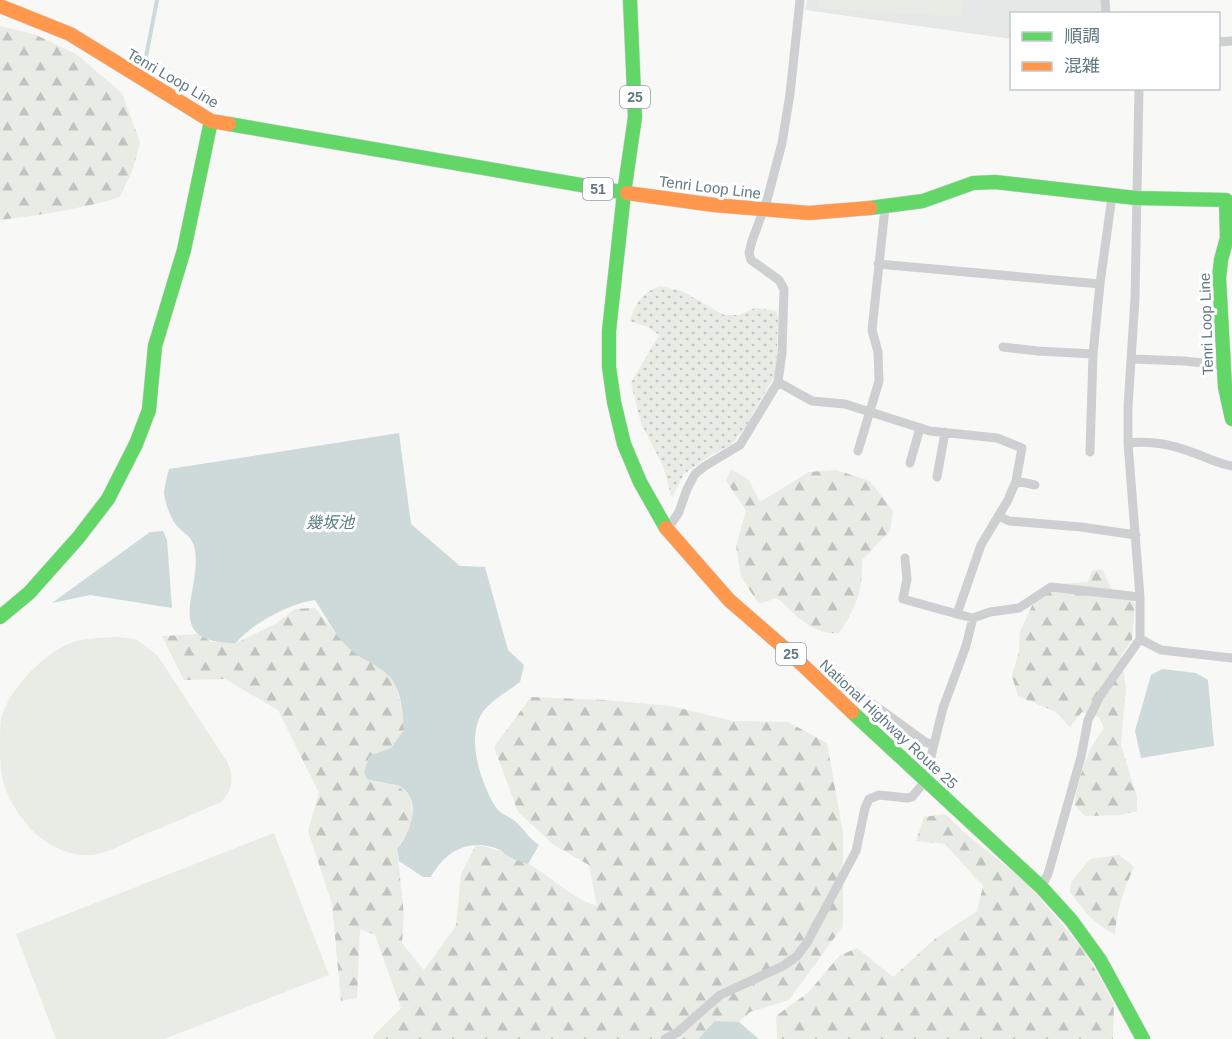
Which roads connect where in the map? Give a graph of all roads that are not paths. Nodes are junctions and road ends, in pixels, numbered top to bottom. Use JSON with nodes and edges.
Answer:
{"nodes":[{"id":1,"x":630,"y":0,"type":"edge"},
{"id":2,"x":800,"y":0,"type":"edge"},
{"id":3,"x":0,"y":6,"type":"edge"},
{"id":4,"x":1139,"y":90,"type":"edge"},
{"id":5,"x":211,"y":121,"type":"junction"},
{"id":6,"x":624,"y":193,"type":"junction"},
{"id":7,"x":1112,"y":196,"type":"junction"},
{"id":8,"x":1136,"y":198,"type":"junction"},
{"id":9,"x":1229,"y":199,"type":"edge"},
{"id":10,"x":885,"y":208,"type":"junction"},
{"id":11,"x":763,"y":209,"type":"junction"},
{"id":12,"x":878,"y":264,"type":"junction"},
{"id":13,"x":1100,"y":284,"type":"junction"},
{"id":14,"x":1003,"y":347,"type":"dead end"},
{"id":15,"x":1093,"y":354,"type":"junction"},
{"id":16,"x":1132,"y":359,"type":"junction"},
{"id":17,"x":1223,"y":365,"type":"junction"},
{"id":18,"x":778,"y":382,"type":"junction"},
{"id":19,"x":870,"y":412,"type":"junction"},
{"id":20,"x":1232,"y":419,"type":"edge"},
{"id":21,"x":920,"y":428,"type":"junction"},
{"id":22,"x":945,"y":432,"type":"junction"},
{"id":23,"x":1128,"y":442,"type":"junction"},
{"id":24,"x":858,"y":451,"type":"dead end"},
{"id":25,"x":1090,"y":452,"type":"dead end"},
{"id":26,"x":910,"y":463,"type":"dead end"},
{"id":27,"x":1232,"y":466,"type":"edge"},
{"id":28,"x":937,"y":477,"type":"dead end"},
{"id":29,"x":1016,"y":481,"type":"junction"},
{"id":30,"x":1035,"y":485,"type":"dead end"},
{"id":31,"x":998,"y":516,"type":"junction"},
{"id":32,"x":667,"y":530,"type":"junction"},
{"id":33,"x":1136,"y":535,"type":"junction"},
{"id":34,"x":905,"y":558,"type":"dead end"},
{"id":35,"x":1140,"y":597,"type":"junction"},
{"id":36,"x":957,"y":614,"type":"junction"},
{"id":37,"x":0,"y":617,"type":"edge"},
{"id":38,"x":973,"y":618,"type":"junction"},
{"id":39,"x":1140,"y":639,"type":"junction"},
{"id":40,"x":1232,"y":658,"type":"edge"},
{"id":41,"x":836,"y":697,"type":"junction"},
{"id":42,"x":934,"y":745,"type":"junction"},
{"id":43,"x":925,"y":781,"type":"junction"},
{"id":44,"x":1041,"y":887,"type":"junction"},
{"id":45,"x":665,"y":1039,"type":"edge"},
{"id":46,"x":1143,"y":1039,"type":"edge"}],
"edges":[{"from":1,"to":6,"type":"main road","name":"National Highway Route 25","number":"25"},
{"from":2,"to":11,"type":"street"},
{"from":3,"to":5,"type":"main road","name":"Tenri Loop Line","number":"51"},
{"from":4,"to":8,"type":"street"},
{"from":5,"to":6,"type":"main road","name":"Tenri Loop Line","number":"51"},
{"from":5,"to":37,"type":"main road"},
{"from":6,"to":11,"type":"main road","name":"Tenri Loop Line","number":"51"},
{"from":6,"to":32,"type":"main road","name":"National Highway Route 25","number":"25"},
{"from":7,"to":8,"type":"main road","name":"Tenri Loop Line","number":"51"},
{"from":7,"to":10,"type":"main road","name":"Tenri Loop Line","number":"51"},
{"from":7,"to":13,"type":"street"},
{"from":8,"to":9,"type":"main road","name":"Tenri Loop Line","number":"51"},
{"from":8,"to":16,"type":"street"},
{"from":9,"to":17,"type":"main road","name":"Tenri Loop Line","number":"51"},
{"from":10,"to":11,"type":"main road","name":"Tenri Loop Line","number":"51"},
{"from":10,"to":12,"type":"street"},
{"from":11,"to":18,"type":"street"},
{"from":12,"to":13,"type":"street"},
{"from":12,"to":19,"type":"street"},
{"from":13,"to":15,"type":"street"},
{"from":14,"to":15,"type":"street"},
{"from":15,"to":25,"type":"street"},
{"from":16,"to":17,"type":"street"},
{"from":16,"to":23,"type":"street"},
{"from":17,"to":20,"type":"main road","name":"Tenri Loop Line","number":"51"},
{"from":18,"to":19,"type":"street"},
{"from":18,"to":32,"type":"street"},
{"from":19,"to":21,"type":"street"},
{"from":19,"to":24,"type":"street"},
{"from":21,"to":22,"type":"street"},
{"from":21,"to":26,"type":"street"},
{"from":22,"to":28,"type":"street"},
{"from":22,"to":29,"type":"street"},
{"from":23,"to":27,"type":"street"},
{"from":23,"to":33,"type":"street"},
{"from":29,"to":30,"type":"street"},
{"from":29,"to":31,"type":"street"},
{"from":31,"to":33,"type":"street"},
{"from":31,"to":36,"type":"street"},
{"from":32,"to":41,"type":"main road","name":"National Highway Route 25","number":"25"},
{"from":33,"to":35,"type":"street"},
{"from":34,"to":36,"type":"street"},
{"from":35,"to":38,"type":"street"},
{"from":35,"to":39,"type":"street"},
{"from":36,"to":38,"type":"street"},
{"from":38,"to":42,"type":"street"},
{"from":39,"to":40,"type":"street"},
{"from":39,"to":44,"type":"street"},
{"from":41,"to":42,"type":"street"},
{"from":41,"to":43,"type":"main road","name":"National Highway Route 25","number":"25"},
{"from":42,"to":43,"type":"street"},
{"from":43,"to":44,"type":"main road","name":"National Highway Route 25","number":"25"},
{"from":43,"to":45,"type":"street"},
{"from":44,"to":46,"type":"main road","name":"National Highway Route 25","number":"25"}]}
